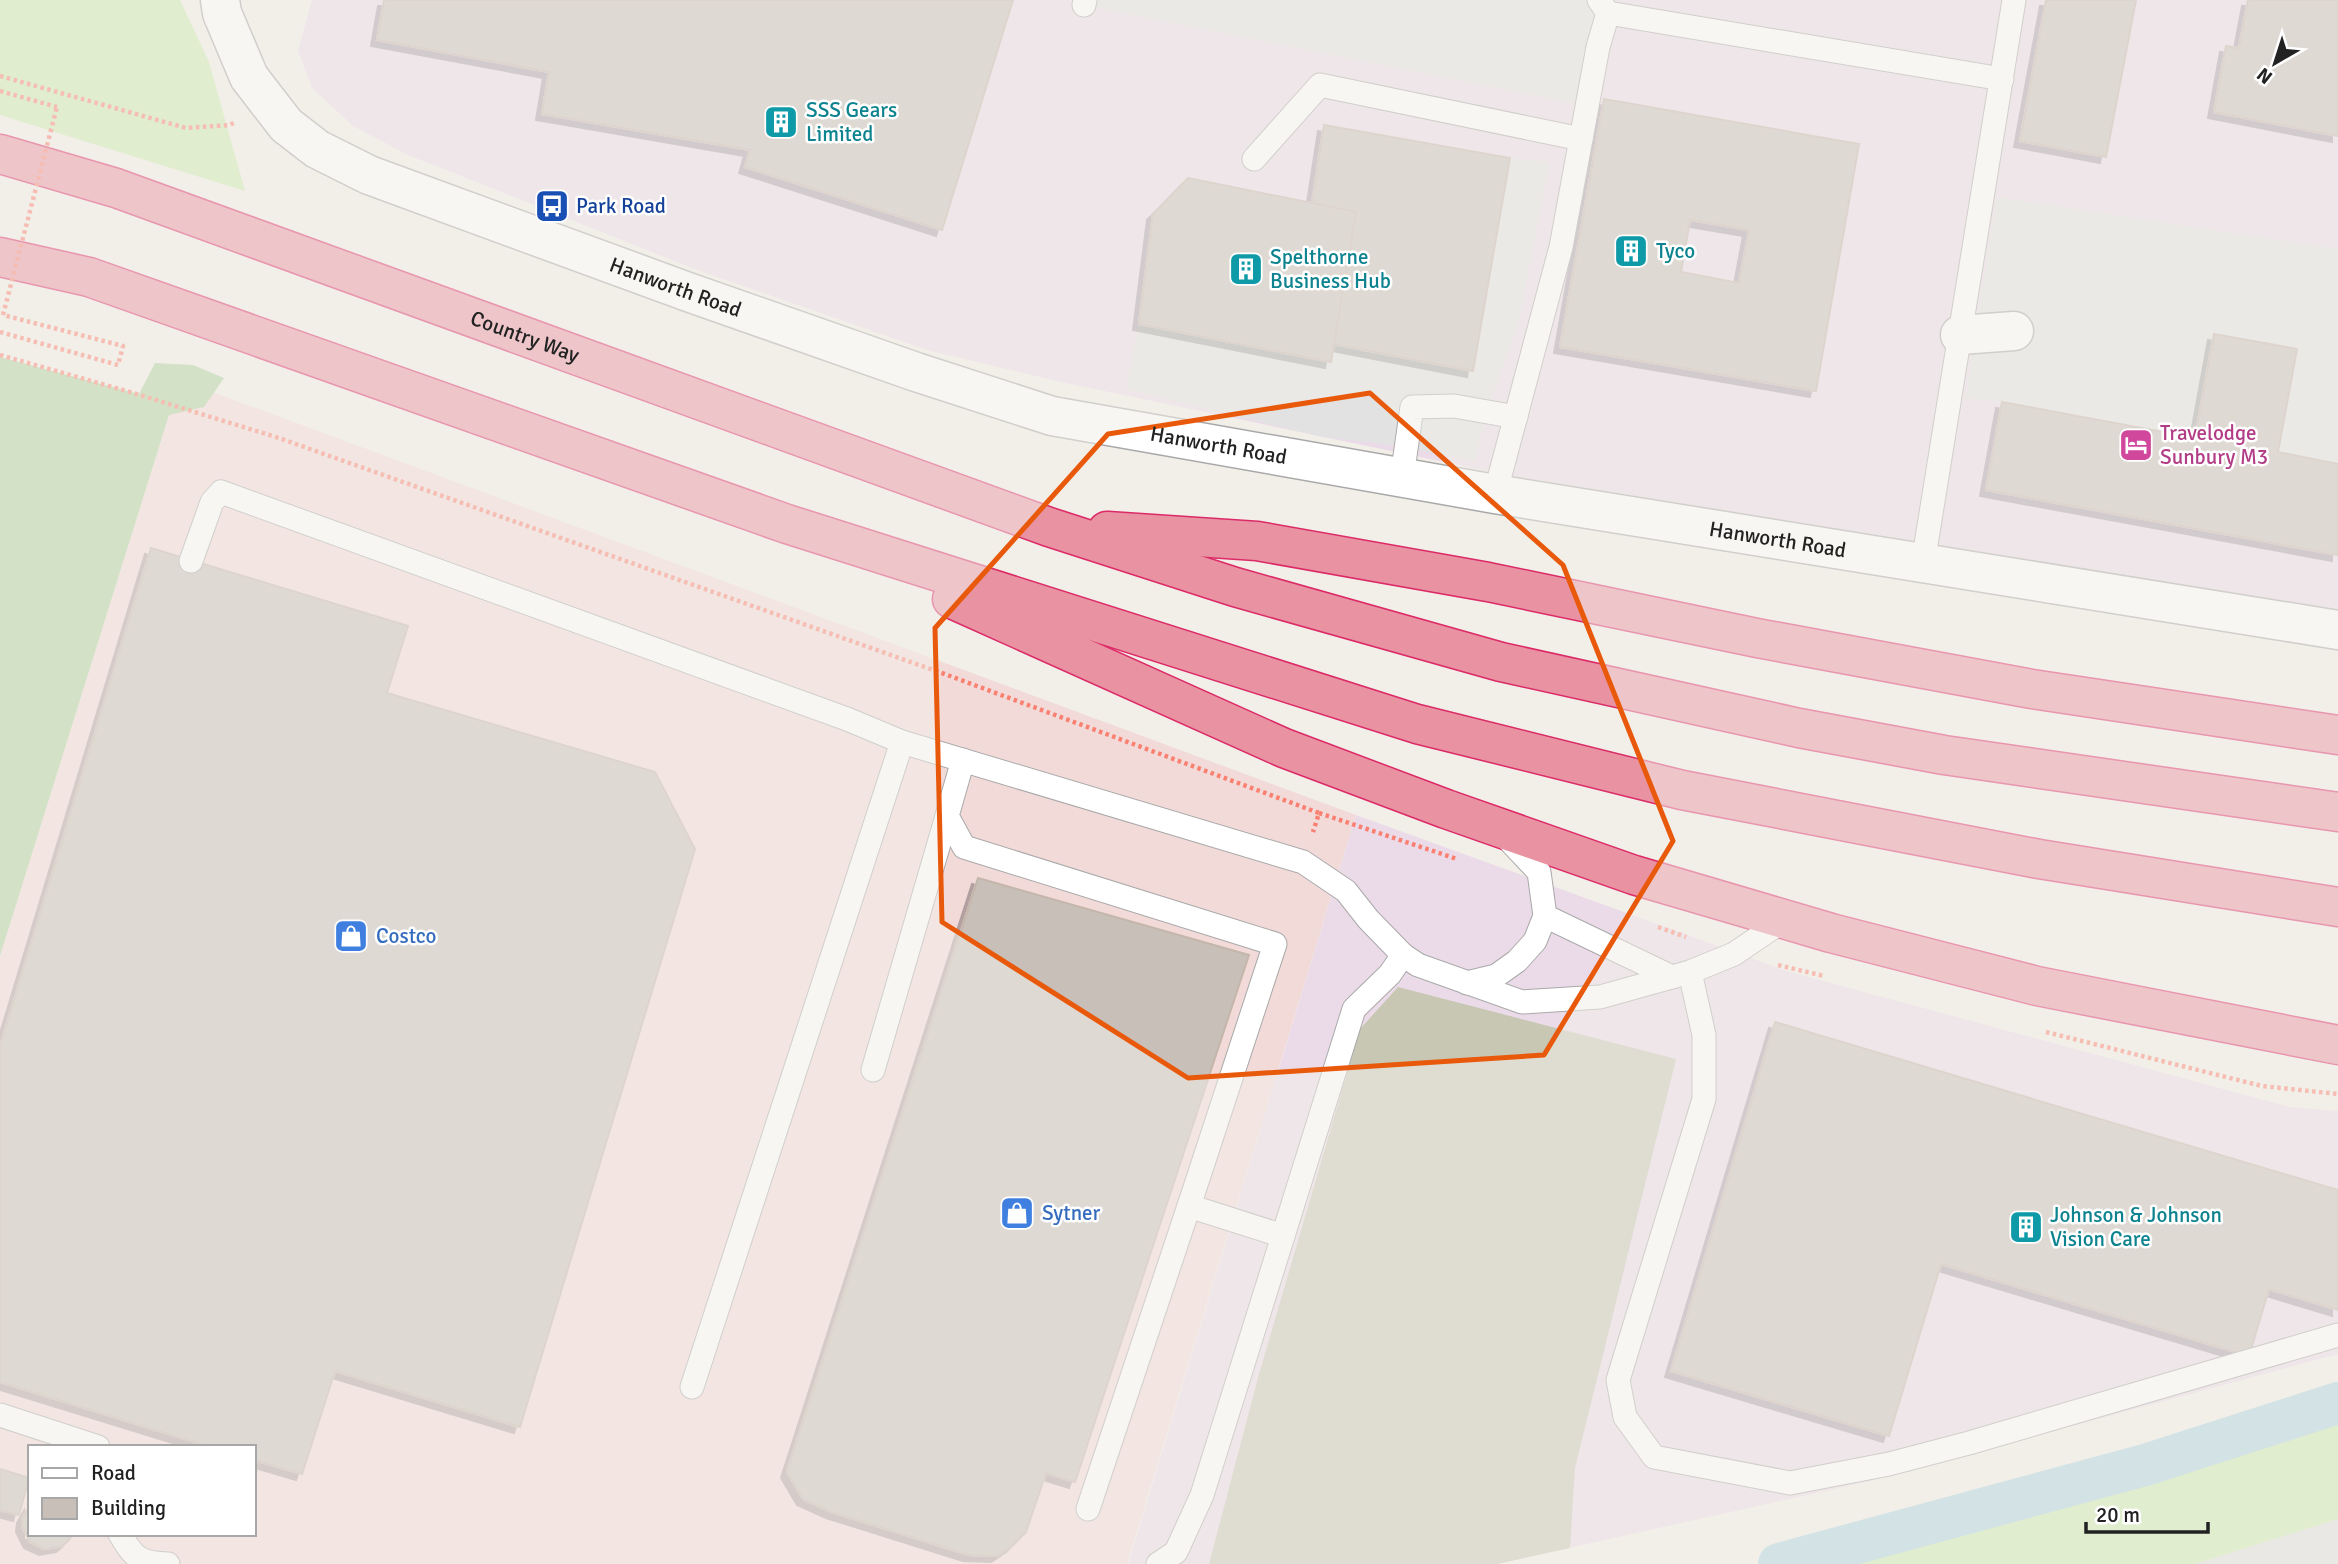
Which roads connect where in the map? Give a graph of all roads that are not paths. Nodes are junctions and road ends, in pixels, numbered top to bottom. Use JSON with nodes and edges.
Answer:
{"nodes":[{"id":1,"x":220,"y":0,"type":"edge"},
{"id":2,"x":2014,"y":0,"type":"edge"},
{"id":3,"x":1604,"y":6,"type":"edge"},
{"id":4,"x":2001,"y":79,"type":"junction"},
{"id":5,"x":1581,"y":139,"type":"junction"},
{"id":6,"x":0,"y":154,"type":"edge"},
{"id":7,"x":1254,"y":159,"type":"dead end"},
{"id":8,"x":0,"y":257,"type":"edge"},
{"id":9,"x":2014,"y":331,"type":"dead end"},
{"id":10,"x":1960,"y":335,"type":"junction"},
{"id":11,"x":1516,"y":416,"type":"junction"},
{"id":12,"x":1402,"y":477,"type":"junction"},
{"id":13,"x":1495,"y":494,"type":"junction"},
{"id":14,"x":787,"y":524,"type":"junction"},
{"id":15,"x":1049,"y":527,"type":"junction"},
{"id":16,"x":191,"y":561,"type":"dead end"},
{"id":17,"x":1923,"y":563,"type":"junction"},
{"id":18,"x":2338,"y":630,"type":"edge"},
{"id":19,"x":2338,"y":735,"type":"edge"},
{"id":20,"x":902,"y":742,"type":"junction"},
{"id":21,"x":963,"y":760,"type":"junction"},
{"id":22,"x":2338,"y":812,"type":"edge"},
{"id":23,"x":947,"y":816,"type":"junction"},
{"id":24,"x":1498,"y":828,"type":"junction"},
{"id":25,"x":2338,"y":907,"type":"edge"},
{"id":26,"x":1545,"y":916,"type":"junction"},
{"id":27,"x":1784,"y":920,"type":"junction"},
{"id":28,"x":1403,"y":955,"type":"junction"},
{"id":29,"x":1681,"y":975,"type":"junction"},
{"id":30,"x":1467,"y":983,"type":"junction"},
{"id":31,"x":2338,"y":1045,"type":"edge"},
{"id":32,"x":873,"y":1070,"type":"dead end"},
{"id":33,"x":1189,"y":1206,"type":"junction"},
{"id":34,"x":1283,"y":1236,"type":"junction"},
{"id":35,"x":2338,"y":1335,"type":"edge"},
{"id":36,"x":692,"y":1387,"type":"dead end"},
{"id":37,"x":0,"y":1415,"type":"edge"},
{"id":38,"x":92,"y":1445,"type":"edge"},
{"id":39,"x":1088,"y":1509,"type":"dead end"},
{"id":40,"x":121,"y":1536,"type":"edge"},
{"id":41,"x":168,"y":1564,"type":"edge"},
{"id":42,"x":1158,"y":1564,"type":"edge"}],
"edges":[{"from":1,"to":12,"type":"street","name":"Hanworth Road"},
{"from":2,"to":4,"type":"lane"},
{"from":3,"to":4,"type":"lane"},
{"from":3,"to":5,"type":"lane"},
{"from":4,"to":10,"type":"lane"},
{"from":5,"to":7,"type":"lane"},
{"from":5,"to":11,"type":"lane"},
{"from":6,"to":15,"type":"highway","name":"Country Way"},
{"from":8,"to":14,"type":"highway"},
{"from":9,"to":10,"type":"street"},
{"from":10,"to":17,"type":"lane"},
{"from":11,"to":12,"type":"lane"},
{"from":11,"to":13,"type":"lane"},
{"from":12,"to":13,"type":"street","name":"Hanworth Road"},
{"from":13,"to":17,"type":"street","name":"Hanworth Road"},
{"from":14,"to":24,"type":"highway"},
{"from":14,"to":25,"type":"highway"},
{"from":15,"to":19,"type":"highway"},
{"from":15,"to":22,"type":"highway"},
{"from":16,"to":20,"type":"lane"},
{"from":17,"to":18,"type":"street","name":"Hanworth Road"},
{"from":20,"to":21,"type":"lane"},
{"from":20,"to":36,"type":"lane"},
{"from":21,"to":23,"type":"lane"},
{"from":21,"to":28,"type":"lane"},
{"from":23,"to":32,"type":"lane"},
{"from":23,"to":33,"type":"lane"},
{"from":24,"to":26,"type":"lane"},
{"from":24,"to":27,"type":"highway"},
{"from":26,"to":29,"type":"lane"},
{"from":26,"to":30,"type":"lane"},
{"from":27,"to":29,"type":"lane"},
{"from":27,"to":31,"type":"highway"},
{"from":28,"to":30,"type":"lane"},
{"from":28,"to":34,"type":"lane"},
{"from":29,"to":30,"type":"lane"},
{"from":29,"to":35,"type":"lane"},
{"from":33,"to":34,"type":"lane"},
{"from":33,"to":39,"type":"lane"},
{"from":34,"to":42,"type":"lane"},
{"from":37,"to":38,"type":"lane"},
{"from":40,"to":41,"type":"lane"}]}
